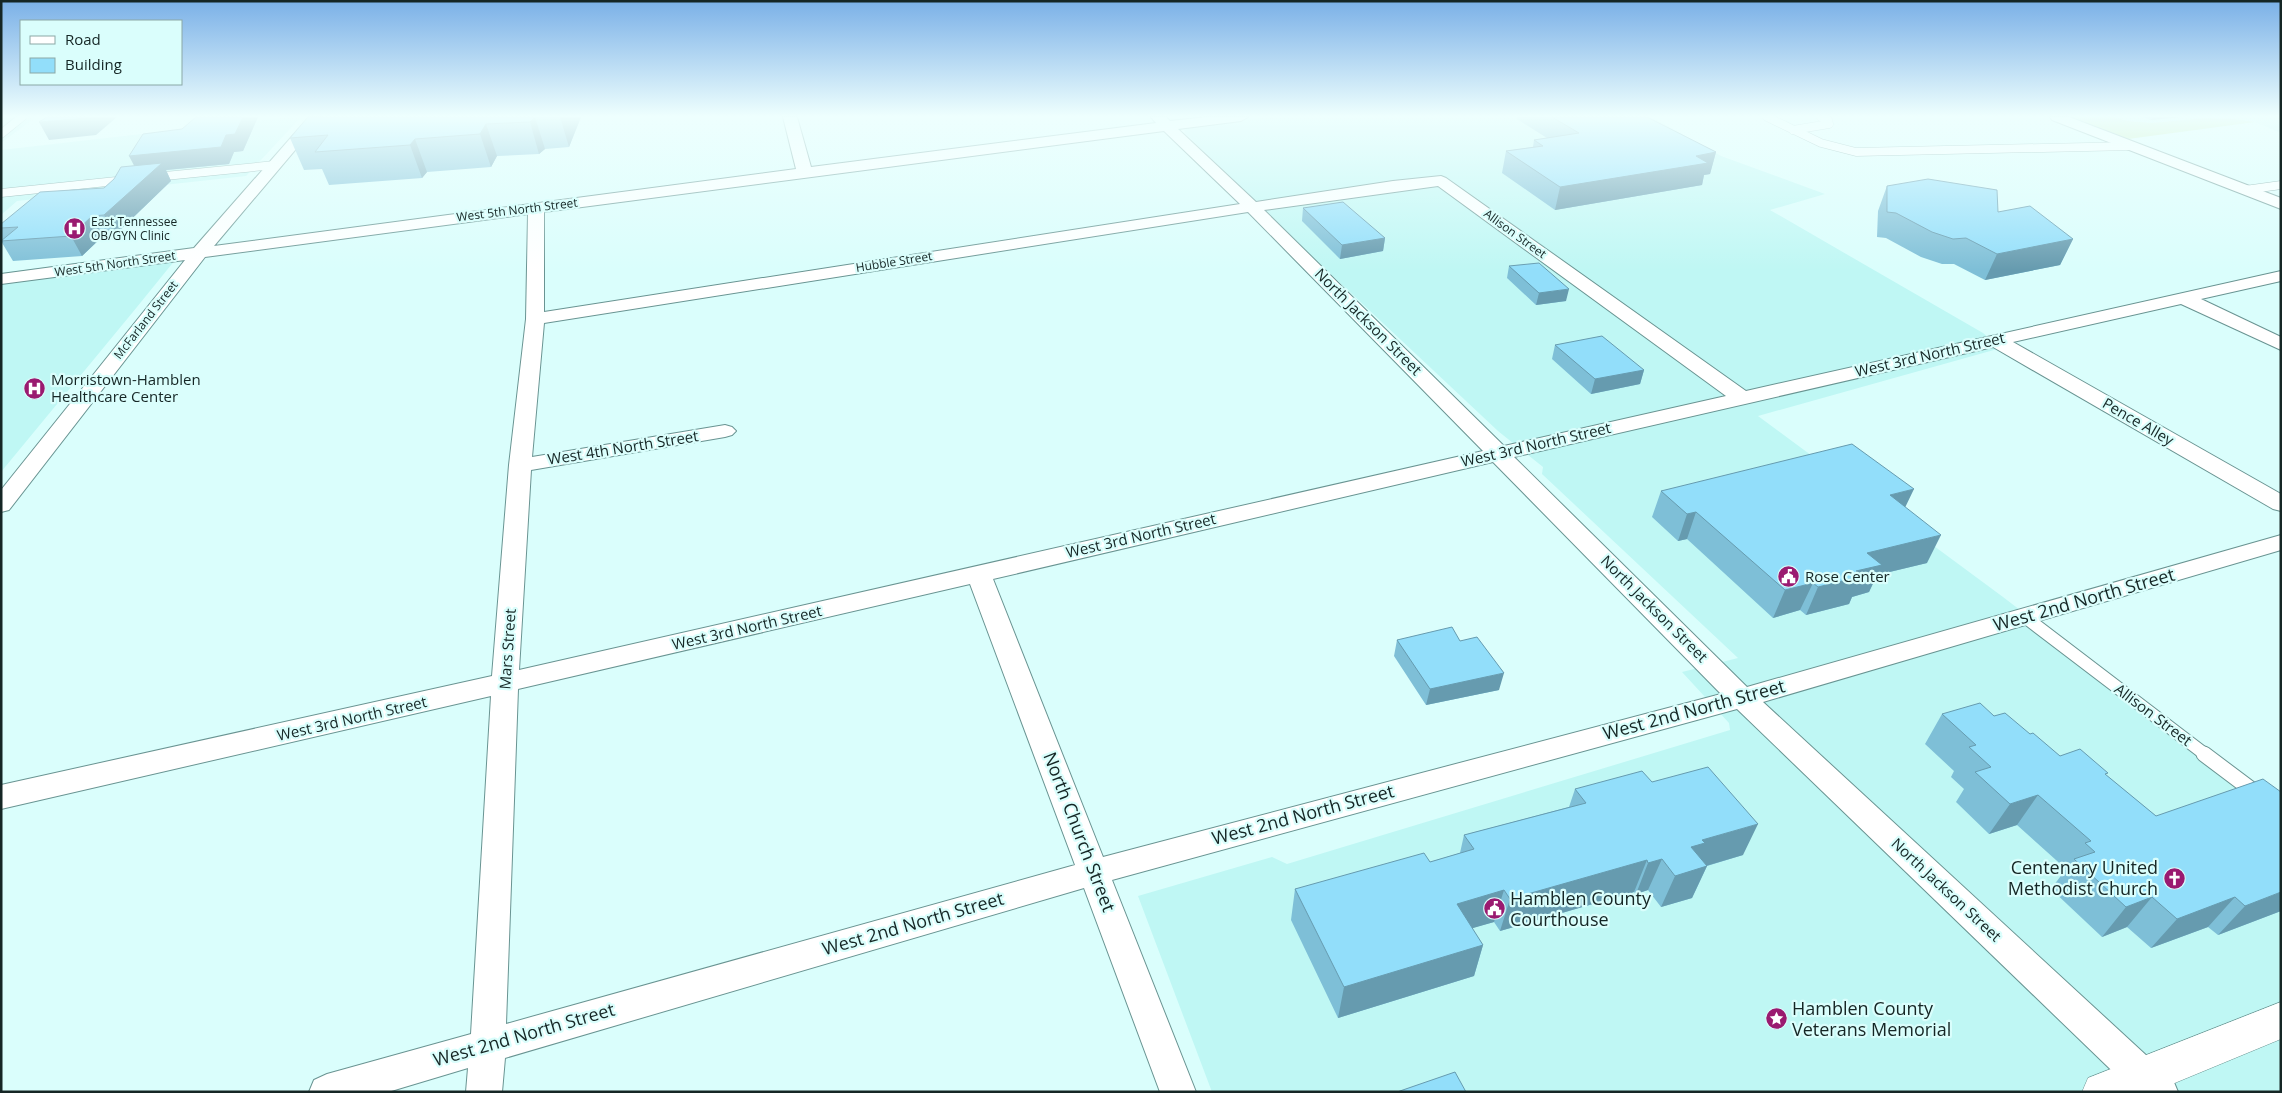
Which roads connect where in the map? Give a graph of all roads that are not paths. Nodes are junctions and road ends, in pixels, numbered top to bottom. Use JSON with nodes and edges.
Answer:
{"nodes":[{"id":1,"x":237,"y":168,"type":"edge"},
{"id":2,"x":272,"y":168,"type":"edge"},
{"id":3,"x":804,"y":168,"type":"edge"},
{"id":4,"x":842,"y":168,"type":"edge"},
{"id":5,"x":905,"y":168,"type":"edge"},
{"id":6,"x":1210,"y":168,"type":"edge"},
{"id":7,"x":2188,"y":168,"type":"edge"},
{"id":8,"x":805,"y":173,"type":"junction"},
{"id":9,"x":142,"y":178,"type":"edge"},
{"id":10,"x":133,"y":179,"type":"edge"},
{"id":11,"x":2281,"y":185,"type":"edge"},
{"id":12,"x":2245,"y":190,"type":"junction"},
{"id":13,"x":1,"y":193,"type":"edge"},
{"id":14,"x":2281,"y":204,"type":"edge"},
{"id":15,"x":1253,"y":208,"type":"junction"},
{"id":16,"x":536,"y":214,"type":"junction"},
{"id":17,"x":199,"y":253,"type":"junction"},
{"id":18,"x":2281,"y":276,"type":"edge"},
{"id":19,"x":1,"y":279,"type":"edge"},
{"id":20,"x":2183,"y":298,"type":"junction"},
{"id":21,"x":535,"y":319,"type":"junction"},
{"id":22,"x":1995,"y":340,"type":"junction"},
{"id":23,"x":2281,"y":344,"type":"edge"},
{"id":24,"x":1742,"y":398,"type":"junction"},
{"id":25,"x":725,"y":431,"type":"dead end"},
{"id":26,"x":1499,"y":453,"type":"junction"},
{"id":27,"x":520,"y":464,"type":"junction"},
{"id":28,"x":3,"y":501,"type":"edge"},
{"id":29,"x":2281,"y":504,"type":"edge"},
{"id":30,"x":2281,"y":542,"type":"edge"},
{"id":31,"x":979,"y":574,"type":"junction"},
{"id":32,"x":2025,"y":617,"type":"junction"},
{"id":33,"x":505,"y":684,"type":"junction"},
{"id":34,"x":1742,"y":698,"type":"junction"},
{"id":35,"x":1,"y":797,"type":"edge"},
{"id":36,"x":2281,"y":812,"type":"edge"},
{"id":37,"x":1095,"y":872,"type":"junction"},
{"id":38,"x":2281,"y":1020,"type":"edge"},
{"id":39,"x":488,"y":1046,"type":"junction"},
{"id":40,"x":2151,"y":1083,"type":"edge"},
{"id":41,"x":327,"y":1092,"type":"edge"},
{"id":42,"x":484,"y":1092,"type":"edge"},
{"id":43,"x":1178,"y":1092,"type":"edge"},
{"id":44,"x":2103,"y":1092,"type":"edge"}],
"edges":[{"from":1,"to":9,"type":"lane"},
{"from":2,"to":17,"type":"street","name":"McFarland Street"},
{"from":3,"to":8,"type":"street"},
{"from":4,"to":8,"type":"street","name":"West 5th North Street"},
{"from":5,"to":16,"type":"street"},
{"from":6,"to":15,"type":"street","name":"North Jackson Street"},
{"from":7,"to":12,"type":"street"},
{"from":8,"to":16,"type":"street","name":"West 5th North Street"},
{"from":10,"to":13,"type":"lane"},
{"from":11,"to":12,"type":"lane"},
{"from":12,"to":14,"type":"street"},
{"from":15,"to":21,"type":"street","name":"Hubble Street"},
{"from":15,"to":24,"type":"street","name":"Allison Street"},
{"from":15,"to":26,"type":"street","name":"North Jackson Street"},
{"from":16,"to":17,"type":"street","name":"West 5th North Street"},
{"from":16,"to":21,"type":"street","name":"Mars Street"},
{"from":17,"to":19,"type":"street","name":"West 5th North Street"},
{"from":17,"to":28,"type":"street","name":"McFarland Street"},
{"from":18,"to":20,"type":"street","name":"West 3rd North Street"},
{"from":20,"to":22,"type":"street","name":"West 3rd North Street"},
{"from":20,"to":23,"type":"street"},
{"from":21,"to":27,"type":"street","name":"Mars Street"},
{"from":22,"to":24,"type":"street","name":"West 3rd North Street"},
{"from":22,"to":29,"type":"street","name":"Pence Alley"},
{"from":24,"to":26,"type":"street","name":"West 3rd North Street"},
{"from":25,"to":27,"type":"street","name":"West 4th North Street"},
{"from":26,"to":31,"type":"street","name":"West 3rd North Street"},
{"from":26,"to":34,"type":"street","name":"North Jackson Street"},
{"from":27,"to":33,"type":"street","name":"Mars Street"},
{"from":30,"to":32,"type":"street","name":"West 2nd North Street"},
{"from":31,"to":33,"type":"street","name":"West 3rd North Street"},
{"from":31,"to":37,"type":"street","name":"North Church Street"},
{"from":32,"to":34,"type":"street","name":"West 2nd North Street"},
{"from":32,"to":36,"type":"lane","name":"Allison Street"},
{"from":33,"to":35,"type":"street","name":"West 3rd North Street"},
{"from":33,"to":39,"type":"street","name":"Mars Street"},
{"from":34,"to":37,"type":"street","name":"West 2nd North Street"},
{"from":34,"to":40,"type":"street","name":"North Jackson Street"},
{"from":37,"to":39,"type":"street","name":"West 2nd North Street"},
{"from":37,"to":43,"type":"street","name":"North Church Street"},
{"from":38,"to":40,"type":"main road"},
{"from":39,"to":41,"type":"street","name":"West 2nd North Street"},
{"from":39,"to":42,"type":"street","name":"Mars Street"},
{"from":40,"to":44,"type":"main road"}]}
